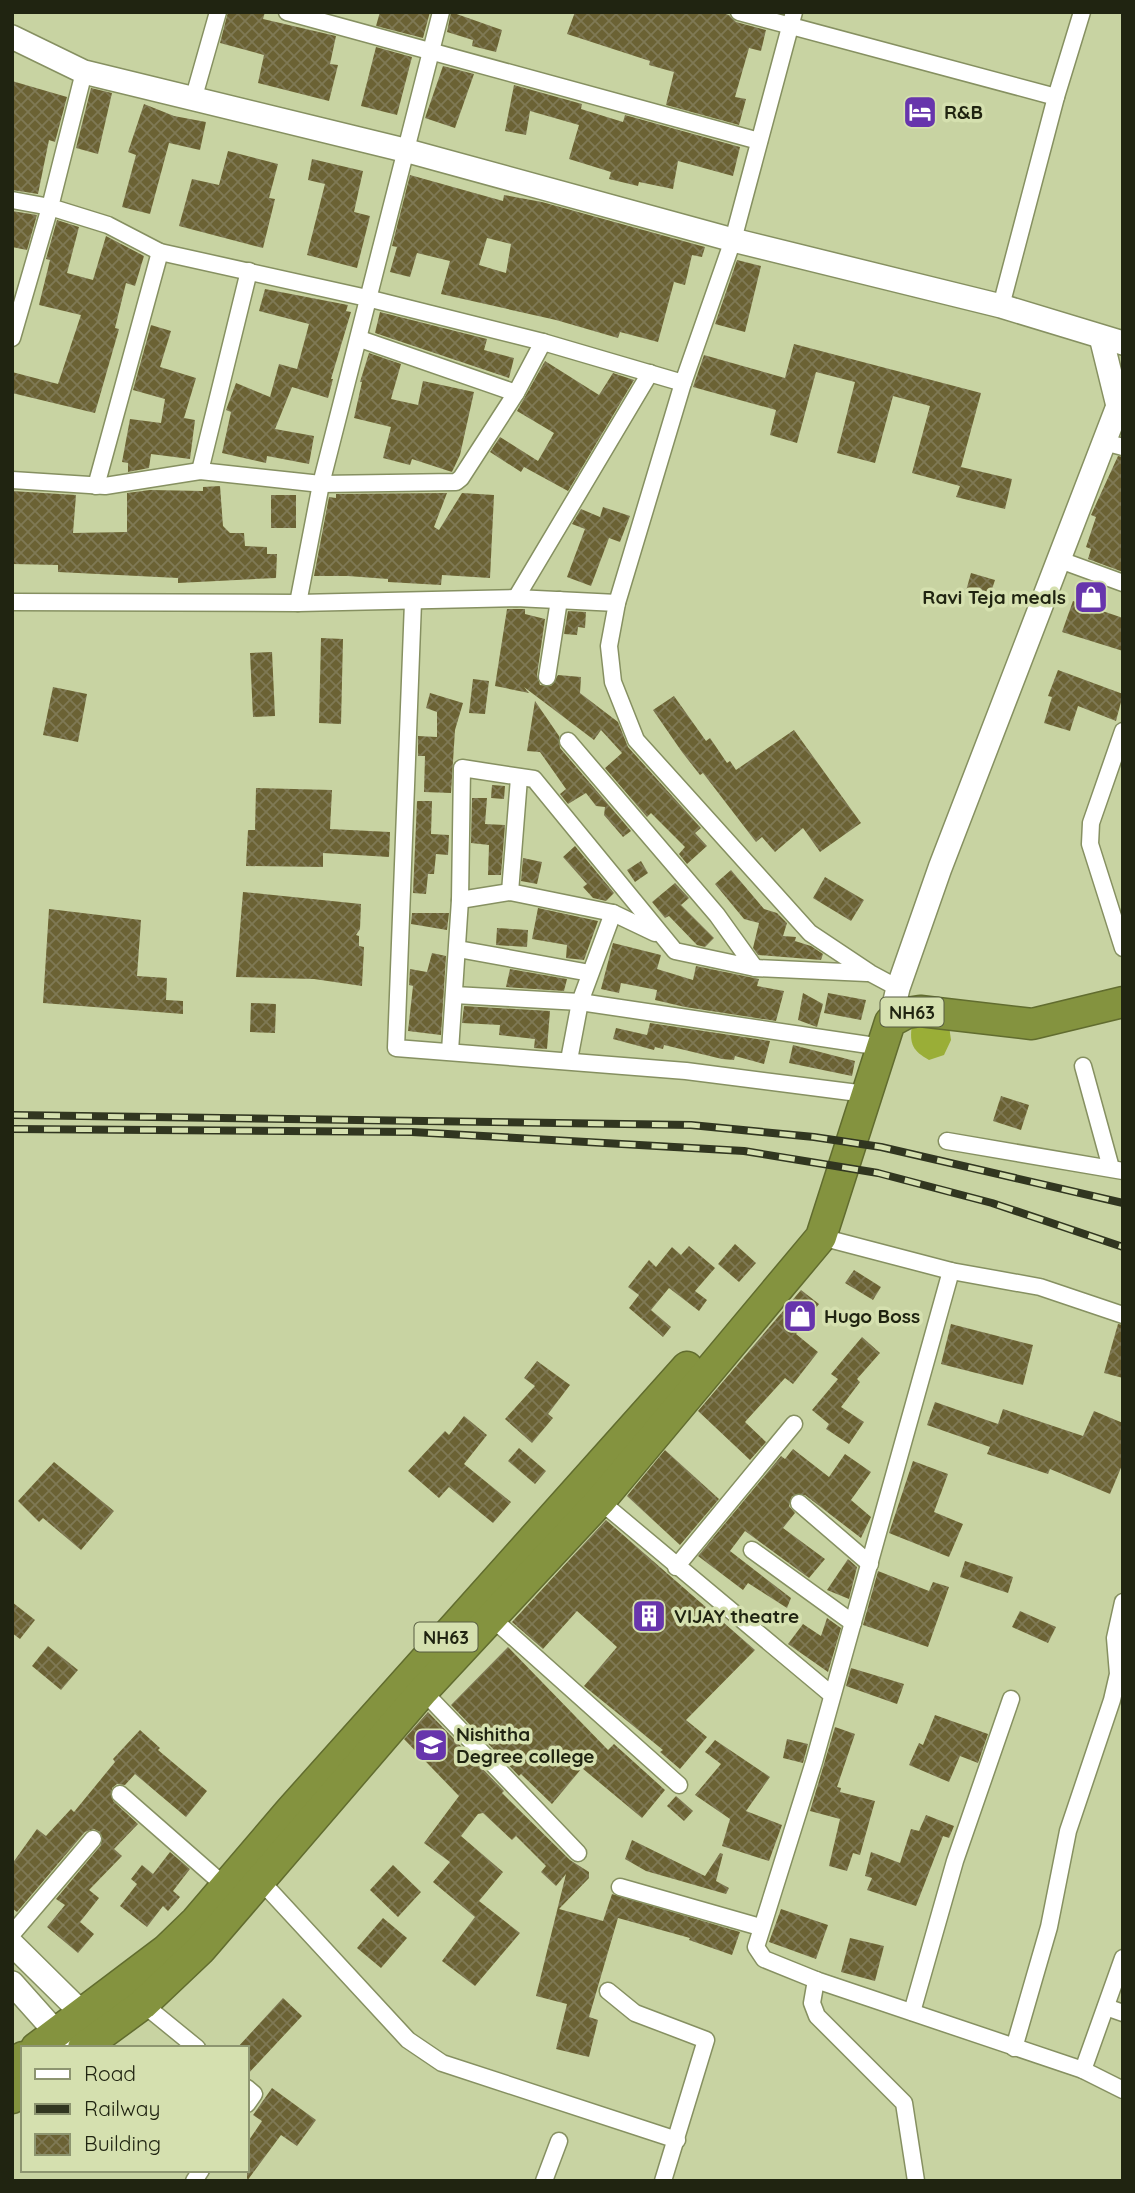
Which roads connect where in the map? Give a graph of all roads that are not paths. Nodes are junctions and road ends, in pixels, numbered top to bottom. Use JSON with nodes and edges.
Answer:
{"nodes":[{"id":1,"x":218,"y":12,"type":"edge"},
{"id":2,"x":287,"y":12,"type":"edge"},
{"id":3,"x":441,"y":12,"type":"edge"},
{"id":4,"x":739,"y":12,"type":"edge"},
{"id":5,"x":1082,"y":12,"type":"edge"},
{"id":6,"x":792,"y":20,"type":"edge"},
{"id":7,"x":12,"y":37,"type":"edge"},
{"id":8,"x":431,"y":52,"type":"junction"},
{"id":9,"x":84,"y":72,"type":"junction"},
{"id":10,"x":1056,"y":97,"type":"junction"},
{"id":11,"x":193,"y":100,"type":"junction"},
{"id":12,"x":760,"y":141,"type":"junction"},
{"id":13,"x":408,"y":151,"type":"junction"},
{"id":14,"x":12,"y":200,"type":"edge"},
{"id":15,"x":50,"y":207,"type":"junction"},
{"id":16,"x":733,"y":240,"type":"junction"},
{"id":17,"x":160,"y":252,"type":"junction"},
{"id":18,"x":249,"y":271,"type":"junction"},
{"id":19,"x":367,"y":298,"type":"junction"},
{"id":20,"x":1001,"y":306,"type":"junction"},
{"id":21,"x":1101,"y":337,"type":"junction"},
{"id":22,"x":12,"y":338,"type":"edge"},
{"id":23,"x":360,"y":339,"type":"junction"},
{"id":24,"x":543,"y":342,"type":"junction"},
{"id":25,"x":1123,"y":343,"type":"edge"},
{"id":26,"x":650,"y":373,"type":"junction"},
{"id":27,"x":683,"y":383,"type":"junction"},
{"id":28,"x":516,"y":393,"type":"junction"},
{"id":29,"x":1120,"y":398,"type":"edge"},
{"id":30,"x":1113,"y":444,"type":"edge"},
{"id":31,"x":201,"y":471,"type":"junction"},
{"id":32,"x":12,"y":480,"type":"edge"},
{"id":33,"x":321,"y":484,"type":"junction"},
{"id":34,"x":96,"y":486,"type":"junction"},
{"id":35,"x":1060,"y":560,"type":"junction"},
{"id":36,"x":1123,"y":583,"type":"edge"},
{"id":37,"x":516,"y":598,"type":"junction"},
{"id":38,"x":559,"y":600,"type":"junction"},
{"id":39,"x":413,"y":601,"type":"junction"},
{"id":40,"x":12,"y":602,"type":"edge"},
{"id":41,"x":298,"y":603,"type":"junction"},
{"id":42,"x":617,"y":603,"type":"junction"},
{"id":43,"x":547,"y":677,"type":"dead end"},
{"id":44,"x":1123,"y":731,"type":"edge"},
{"id":45,"x":568,"y":741,"type":"dead end"},
{"id":46,"x":519,"y":778,"type":"junction"},
{"id":47,"x":510,"y":892,"type":"junction"},
{"id":48,"x":460,"y":900,"type":"junction"},
{"id":49,"x":612,"y":913,"type":"junction"},
{"id":50,"x":659,"y":935,"type":"junction"},
{"id":51,"x":1123,"y":948,"type":"edge"},
{"id":52,"x":457,"y":949,"type":"junction"},
{"id":53,"x":755,"y":968,"type":"junction"},
{"id":54,"x":590,"y":972,"type":"junction"},
{"id":55,"x":870,"y":973,"type":"junction"},
{"id":56,"x":898,"y":988,"type":"junction"},
{"id":57,"x":454,"y":995,"type":"junction"},
{"id":58,"x":580,"y":1002,"type":"junction"},
{"id":59,"x":1123,"y":1002,"type":"edge"},
{"id":60,"x":886,"y":1034,"type":"junction"},
{"id":61,"x":450,"y":1051,"type":"junction"},
{"id":62,"x":569,"y":1060,"type":"junction"},
{"id":63,"x":1083,"y":1066,"type":"dead end"},
{"id":64,"x":866,"y":1094,"type":"junction"},
{"id":65,"x":947,"y":1141,"type":"dead end"},
{"id":66,"x":1117,"y":1169,"type":"edge"},
{"id":67,"x":832,"y":1203,"type":"junction"},
{"id":68,"x":821,"y":1237,"type":"junction"},
{"id":69,"x":951,"y":1271,"type":"junction"},
{"id":70,"x":1123,"y":1315,"type":"edge"},
{"id":71,"x":794,"y":1424,"type":"dead end"},
{"id":72,"x":600,"y":1501,"type":"junction"},
{"id":73,"x":799,"y":1503,"type":"dead end"},
{"id":74,"x":752,"y":1550,"type":"dead end"},
{"id":75,"x":870,"y":1564,"type":"junction"},
{"id":76,"x":676,"y":1567,"type":"junction"},
{"id":77,"x":1123,"y":1602,"type":"edge"},
{"id":78,"x":493,"y":1619,"type":"junction"},
{"id":79,"x":853,"y":1623,"type":"junction"},
{"id":80,"x":423,"y":1691,"type":"junction"},
{"id":81,"x":832,"y":1695,"type":"junction"},
{"id":82,"x":1011,"y":1699,"type":"dead end"},
{"id":83,"x":679,"y":1785,"type":"dead end"},
{"id":84,"x":120,"y":1794,"type":"dead end"},
{"id":85,"x":93,"y":1839,"type":"dead end"},
{"id":86,"x":578,"y":1853,"type":"dead end"},
{"id":87,"x":260,"y":1880,"type":"junction"},
{"id":88,"x":225,"y":1886,"type":"junction"},
{"id":89,"x":620,"y":1887,"type":"dead end"},
{"id":90,"x":760,"y":1927,"type":"junction"},
{"id":91,"x":12,"y":1934,"type":"edge"},
{"id":92,"x":12,"y":1944,"type":"edge"},
{"id":93,"x":1123,"y":1958,"type":"edge"},
{"id":94,"x":816,"y":1980,"type":"junction"},
{"id":95,"x":12,"y":1983,"type":"edge"},
{"id":96,"x":608,"y":1991,"type":"dead end"},
{"id":97,"x":143,"y":2004,"type":"junction"},
{"id":98,"x":1106,"y":2007,"type":"junction"},
{"id":99,"x":912,"y":2012,"type":"junction"},
{"id":100,"x":1123,"y":2013,"type":"edge"},
{"id":101,"x":88,"y":2031,"type":"edge"},
{"id":102,"x":54,"y":2042,"type":"edge"},
{"id":103,"x":195,"y":2046,"type":"edge"},
{"id":104,"x":1014,"y":2048,"type":"junction"},
{"id":105,"x":1083,"y":2070,"type":"junction"},
{"id":106,"x":248,"y":2089,"type":"edge"},
{"id":107,"x":1123,"y":2090,"type":"edge"},
{"id":108,"x":248,"y":2103,"type":"edge"},
{"id":109,"x":677,"y":2140,"type":"junction"},
{"id":110,"x":559,"y":2141,"type":"dead end"},
{"id":111,"x":544,"y":2181,"type":"edge"},
{"id":112,"x":663,"y":2181,"type":"edge"},
{"id":113,"x":916,"y":2181,"type":"edge"}],
"edges":[{"from":1,"to":11,"type":"street"},
{"from":2,"to":8,"type":"street"},
{"from":3,"to":8,"type":"street"},
{"from":4,"to":6,"type":"street"},
{"from":5,"to":10,"type":"street"},
{"from":6,"to":10,"type":"street"},
{"from":6,"to":12,"type":"street"},
{"from":7,"to":9,"type":"street"},
{"from":8,"to":12,"type":"street"},
{"from":8,"to":13,"type":"street"},
{"from":9,"to":11,"type":"street"},
{"from":9,"to":15,"type":"street"},
{"from":10,"to":20,"type":"street"},
{"from":11,"to":13,"type":"street"},
{"from":12,"to":16,"type":"street"},
{"from":13,"to":16,"type":"street"},
{"from":13,"to":19,"type":"street"},
{"from":14,"to":15,"type":"street"},
{"from":15,"to":17,"type":"street"},
{"from":15,"to":22,"type":"street"},
{"from":16,"to":20,"type":"street"},
{"from":16,"to":27,"type":"street"},
{"from":17,"to":18,"type":"street"},
{"from":17,"to":34,"type":"street"},
{"from":18,"to":19,"type":"street"},
{"from":18,"to":31,"type":"street"},
{"from":19,"to":23,"type":"street"},
{"from":19,"to":24,"type":"street"},
{"from":20,"to":21,"type":"street"},
{"from":21,"to":25,"type":"street"},
{"from":21,"to":29,"type":"street"},
{"from":23,"to":28,"type":"street"},
{"from":23,"to":33,"type":"street"},
{"from":24,"to":26,"type":"street"},
{"from":24,"to":28,"type":"street"},
{"from":26,"to":27,"type":"street"},
{"from":26,"to":37,"type":"street"},
{"from":27,"to":42,"type":"street"},
{"from":28,"to":33,"type":"street"},
{"from":29,"to":30,"type":"street"},
{"from":30,"to":35,"type":"street"},
{"from":31,"to":33,"type":"street"},
{"from":31,"to":34,"type":"street"},
{"from":32,"to":34,"type":"street"},
{"from":33,"to":41,"type":"street"},
{"from":35,"to":36,"type":"street"},
{"from":35,"to":56,"type":"street"},
{"from":37,"to":38,"type":"street"},
{"from":37,"to":39,"type":"street"},
{"from":38,"to":42,"type":"street"},
{"from":38,"to":43,"type":"street"},
{"from":39,"to":41,"type":"street"},
{"from":39,"to":61,"type":"street"},
{"from":40,"to":41,"type":"street"},
{"from":42,"to":55,"type":"street"},
{"from":44,"to":51,"type":"street"},
{"from":45,"to":53,"type":"street"},
{"from":46,"to":47,"type":"street"},
{"from":46,"to":48,"type":"street"},
{"from":46,"to":50,"type":"street"},
{"from":47,"to":48,"type":"street"},
{"from":47,"to":49,"type":"street"},
{"from":48,"to":52,"type":"street"},
{"from":49,"to":50,"type":"street"},
{"from":49,"to":54,"type":"street"},
{"from":50,"to":53,"type":"street"},
{"from":52,"to":54,"type":"street"},
{"from":52,"to":57,"type":"street"},
{"from":53,"to":55,"type":"street"},
{"from":54,"to":58,"type":"street"},
{"from":55,"to":56,"type":"street"},
{"from":56,"to":60,"type":"street"},
{"from":57,"to":58,"type":"street"},
{"from":57,"to":61,"type":"street"},
{"from":58,"to":60,"type":"street"},
{"from":58,"to":62,"type":"street"},
{"from":59,"to":60,"type":"highway","number":"NH63"},
{"from":60,"to":64,"type":"highway","number":"NH63"},
{"from":61,"to":62,"type":"street"},
{"from":62,"to":64,"type":"street"},
{"from":63,"to":66,"type":"street"},
{"from":64,"to":67,"type":"highway","number":"NH63"},
{"from":65,"to":66,"type":"street"},
{"from":67,"to":68,"type":"highway","number":"NH63"},
{"from":67,"to":88,"type":"highway","number":"NH63"},
{"from":68,"to":69,"type":"street"},
{"from":68,"to":72,"type":"highway","number":"NH63"},
{"from":69,"to":70,"type":"street"},
{"from":69,"to":75,"type":"street"},
{"from":71,"to":76,"type":"street"},
{"from":72,"to":76,"type":"street"},
{"from":72,"to":78,"type":"highway","number":"NH63"},
{"from":73,"to":75,"type":"street"},
{"from":74,"to":79,"type":"street"},
{"from":75,"to":79,"type":"street"},
{"from":76,"to":81,"type":"street"},
{"from":77,"to":104,"type":"street"},
{"from":78,"to":80,"type":"highway","number":"NH63"},
{"from":78,"to":83,"type":"street"},
{"from":79,"to":81,"type":"street"},
{"from":80,"to":86,"type":"street"},
{"from":80,"to":87,"type":"highway","number":"NH63"},
{"from":81,"to":90,"type":"street"},
{"from":82,"to":99,"type":"street"},
{"from":84,"to":88,"type":"street"},
{"from":85,"to":91,"type":"street"},
{"from":87,"to":97,"type":"highway","number":"NH63"},
{"from":87,"to":109,"type":"street"},
{"from":88,"to":101,"type":"highway","number":"NH63"},
{"from":89,"to":90,"type":"street"},
{"from":90,"to":94,"type":"street"},
{"from":92,"to":101,"type":"street"},
{"from":93,"to":98,"type":"street"},
{"from":94,"to":99,"type":"street"},
{"from":94,"to":113,"type":"street"},
{"from":95,"to":102,"type":"street"},
{"from":96,"to":109,"type":"street"},
{"from":97,"to":101,"type":"highway","number":"NH63"},
{"from":97,"to":103,"type":"street"},
{"from":98,"to":100,"type":"street"},
{"from":98,"to":105,"type":"street"},
{"from":99,"to":104,"type":"street"},
{"from":101,"to":102,"type":"highway","number":"NH63"},
{"from":104,"to":105,"type":"street"},
{"from":105,"to":107,"type":"street"},
{"from":106,"to":108,"type":"street"},
{"from":109,"to":112,"type":"street"},
{"from":110,"to":111,"type":"street"}]}
